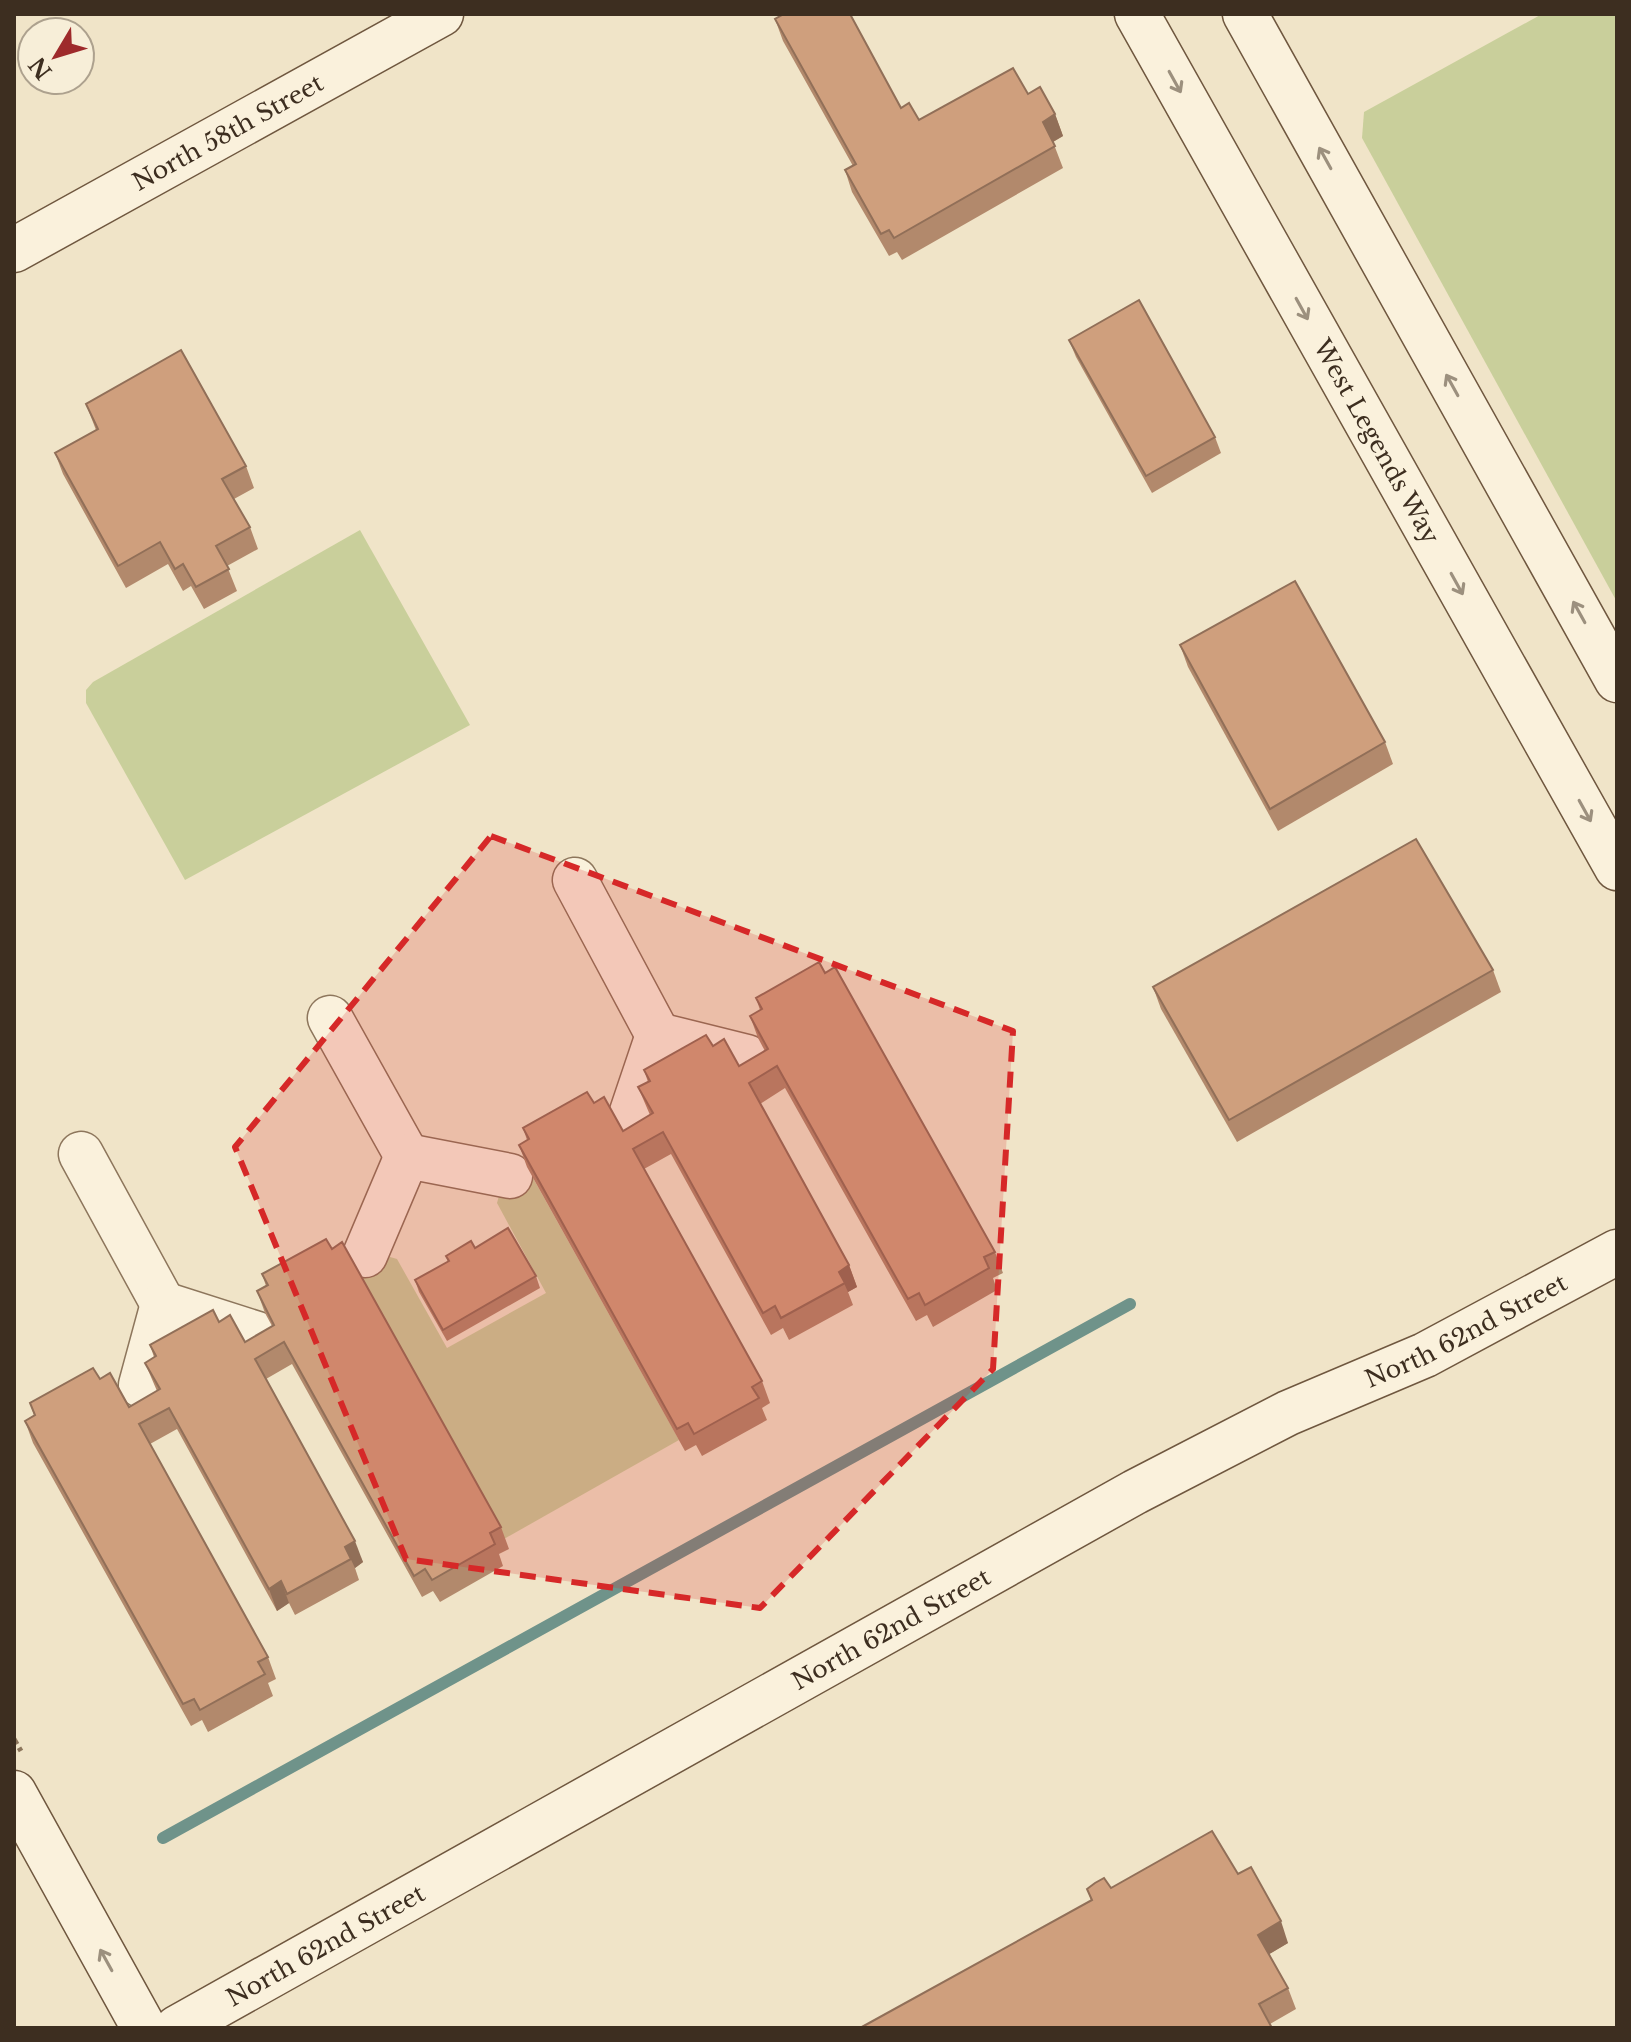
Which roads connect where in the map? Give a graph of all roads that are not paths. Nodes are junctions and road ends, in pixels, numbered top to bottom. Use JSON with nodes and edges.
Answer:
{"nodes":[{"id":1,"x":441,"y":14,"type":"edge"},
{"id":2,"x":1137,"y":14,"type":"edge"},
{"id":3,"x":1245,"y":14,"type":"edge"},
{"id":4,"x":14,"y":250,"type":"edge"},
{"id":5,"x":1617,"y":680,"type":"edge"},
{"id":6,"x":1617,"y":868,"type":"edge"},
{"id":7,"x":575,"y":880,"type":"dead end"},
{"id":8,"x":330,"y":1018,"type":"dead end"},
{"id":9,"x":658,"y":1035,"type":"junction"},
{"id":10,"x":747,"y":1057,"type":"edge"},
{"id":11,"x":631,"y":1115,"type":"dead end"},
{"id":12,"x":81,"y":1154,"type":"dead end"},
{"id":13,"x":407,"y":1156,"type":"junction"},
{"id":14,"x":510,"y":1176,"type":"dead end"},
{"id":15,"x":1617,"y":1252,"type":"edge"},
{"id":16,"x":365,"y":1255,"type":"dead end"},
{"id":17,"x":163,"y":1304,"type":"junction"},
{"id":18,"x":257,"y":1334,"type":"edge"},
{"id":19,"x":141,"y":1385,"type":"dead end"},
{"id":20,"x":14,"y":1793,"type":"edge"},
{"id":21,"x":144,"y":2028,"type":"edge"},
{"id":22,"x":177,"y":2028,"type":"edge"}],
"edges":[{"from":1,"to":4,"type":"street","name":"North 58th Street"},
{"from":2,"to":6,"type":"street","name":"West Legends Way","one_way":true},
{"from":5,"to":3,"type":"street","one_way":true},
{"from":7,"to":9,"type":"street"},
{"from":8,"to":13,"type":"street"},
{"from":9,"to":10,"type":"street"},
{"from":9,"to":11,"type":"street"},
{"from":12,"to":17,"type":"street"},
{"from":13,"to":14,"type":"street"},
{"from":13,"to":16,"type":"street"},
{"from":15,"to":22,"type":"street","name":"North 62nd Street"},
{"from":17,"to":18,"type":"street"},
{"from":17,"to":19,"type":"street"},
{"from":21,"to":20,"type":"street","one_way":true}]}
